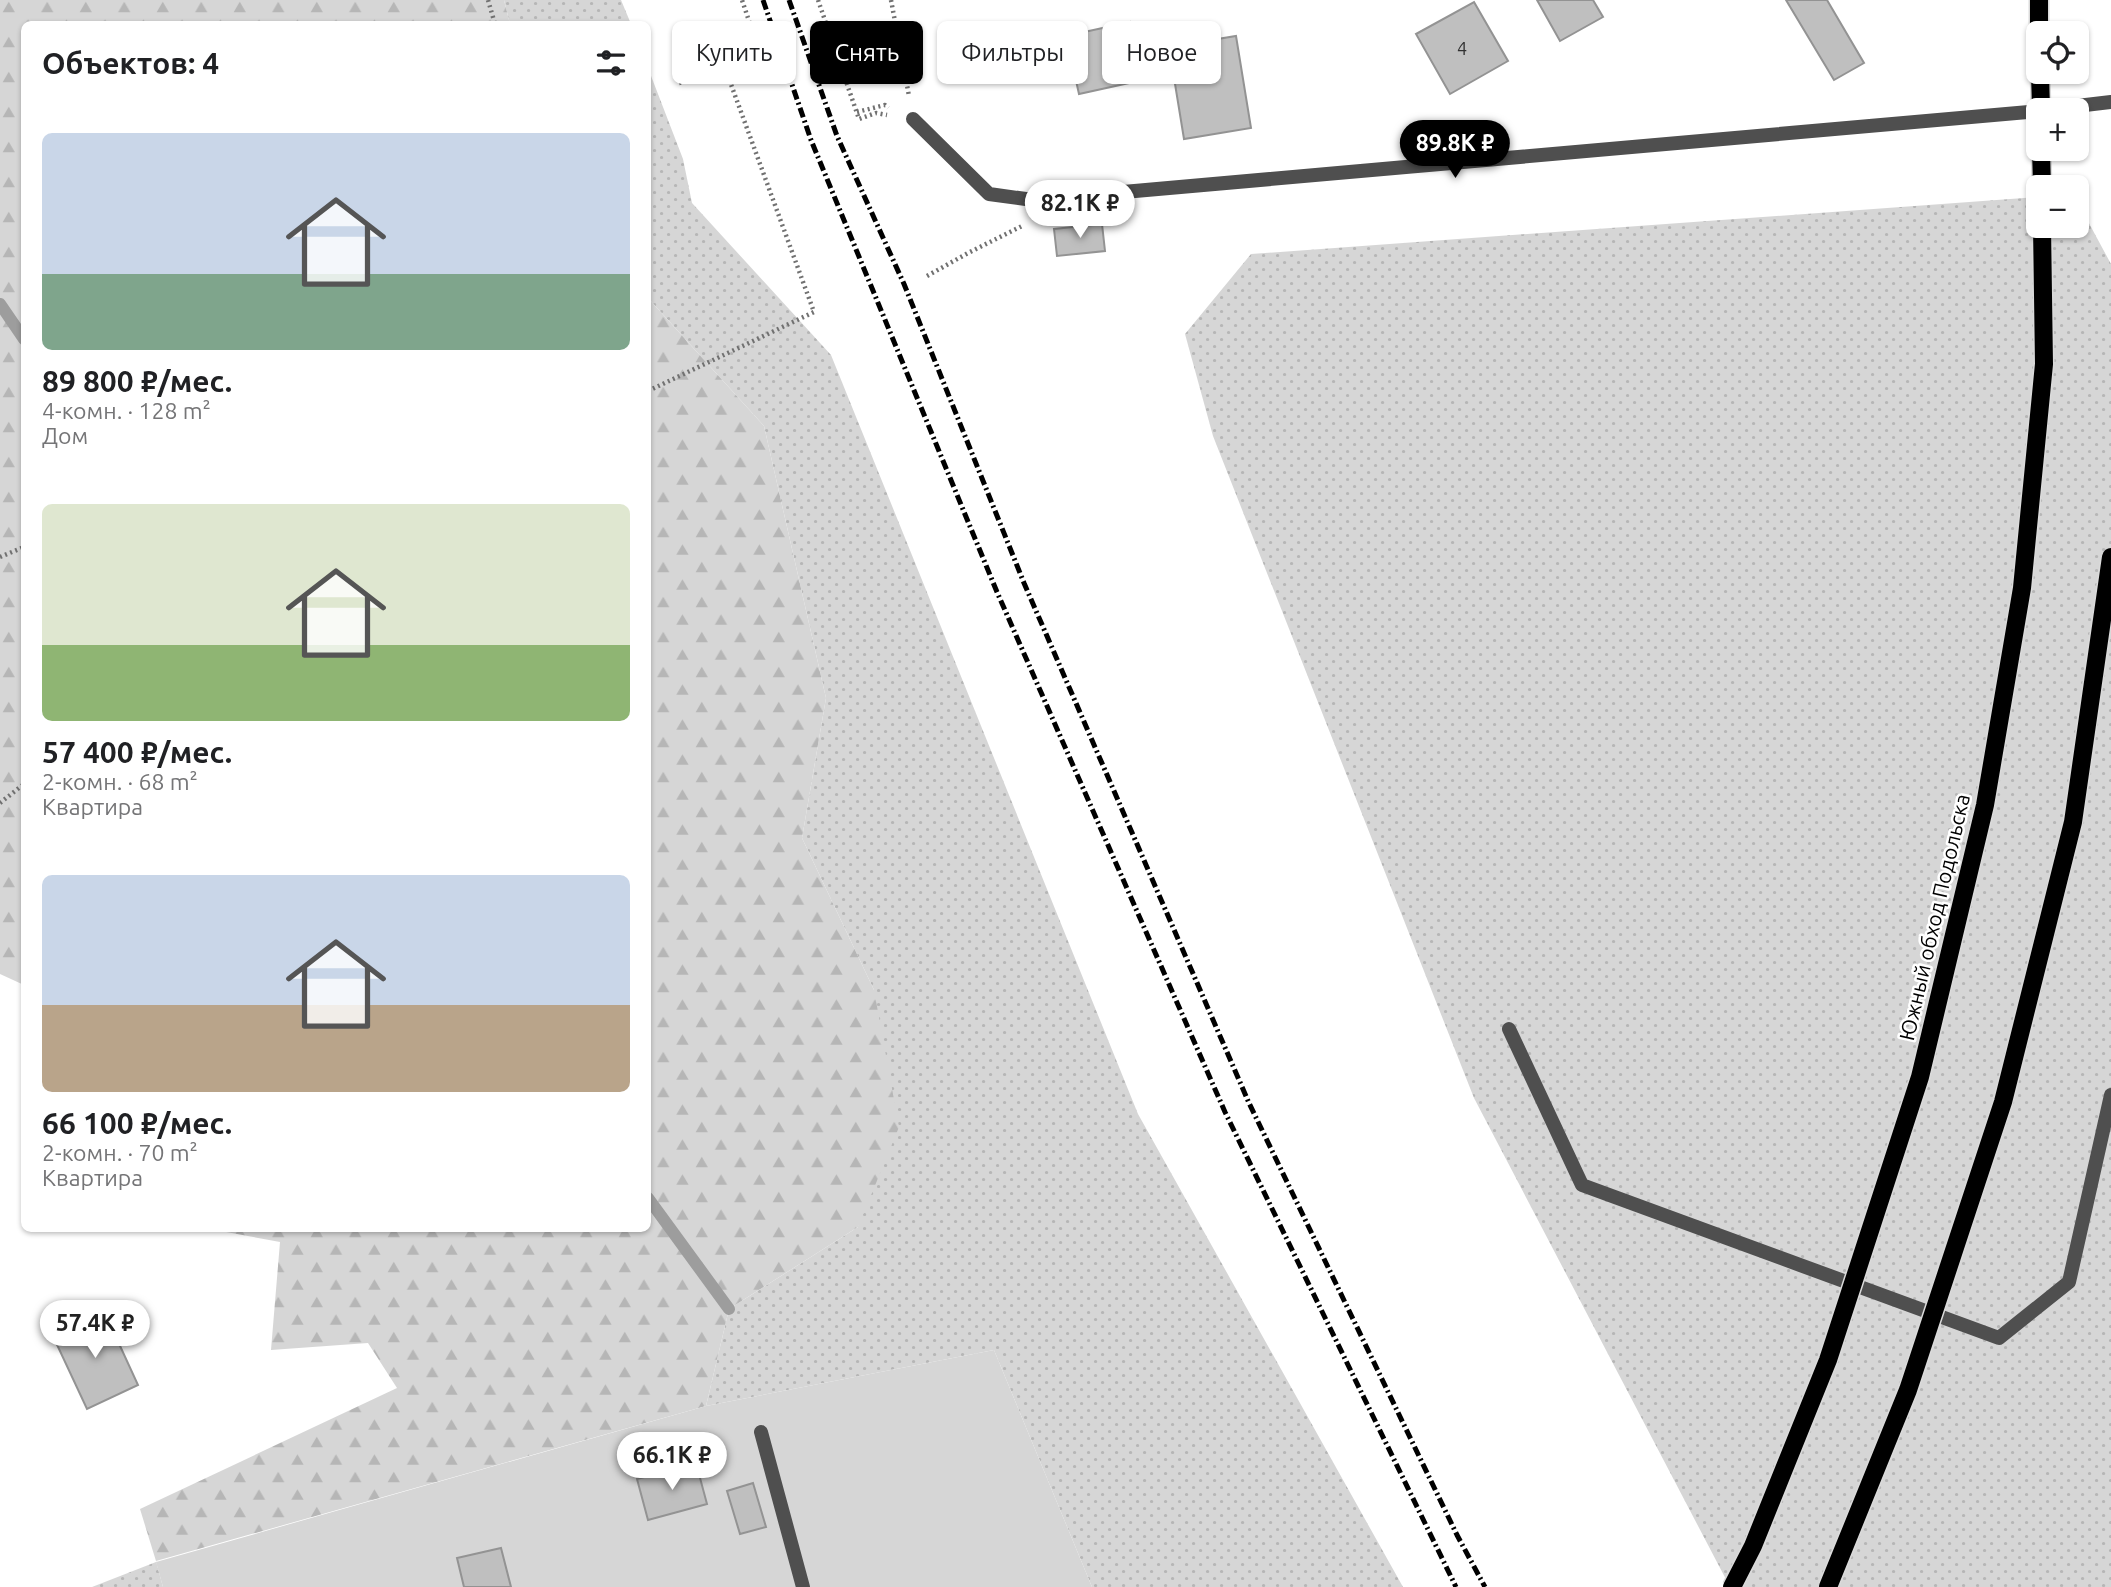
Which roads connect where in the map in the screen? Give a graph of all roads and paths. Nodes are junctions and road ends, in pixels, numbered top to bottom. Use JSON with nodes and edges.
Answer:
{"nodes":[{"id":1,"x":488,"y":0,"type":"edge"},
{"id":2,"x":742,"y":0,"type":"edge"},
{"id":3,"x":818,"y":0,"type":"edge"},
{"id":4,"x":891,"y":0,"type":"edge"},
{"id":5,"x":2039,"y":0,"type":"edge"},
{"id":6,"x":494,"y":21,"type":"edge"},
{"id":7,"x":749,"y":21,"type":"edge"},
{"id":8,"x":2039,"y":21,"type":"edge"},
{"id":9,"x":731,"y":84,"type":"edge"},
{"id":10,"x":2111,"y":102,"type":"edge"},
{"id":11,"x":885,"y":105,"type":"dead end"},
{"id":12,"x":2089,"y":105,"type":"edge"},
{"id":13,"x":2026,"y":111,"type":"edge"},
{"id":14,"x":857,"y":112,"type":"junction"},
{"id":15,"x":876,"y":113,"type":"dead end"},
{"id":16,"x":913,"y":120,"type":"joint"},
{"id":17,"x":2042,"y":238,"type":"edge"},
{"id":18,"x":651,"y":390,"type":"edge"},
{"id":19,"x":21,"y":548,"type":"edge"},
{"id":20,"x":0,"y":557,"type":"edge"},
{"id":21,"x":2111,"y":557,"type":"edge"},
{"id":22,"x":21,"y":786,"type":"edge"},
{"id":23,"x":0,"y":803,"type":"edge"},
{"id":24,"x":1509,"y":1029,"type":"dead end"},
{"id":25,"x":2111,"y":1095,"type":"edge"},
{"id":26,"x":761,"y":1432,"type":"dead end"},
{"id":27,"x":803,"y":1587,"type":"edge"},
{"id":28,"x":1732,"y":1587,"type":"edge"},
{"id":29,"x":1828,"y":1587,"type":"edge"}],
"edges":[{"from":1,"to":6,"type":"path"},
{"from":2,"to":7,"type":"path"},
{"from":3,"to":14,"type":"path"},
{"from":4,"to":16,"type":"path"},
{"from":5,"to":8,"type":"main road"},
{"from":9,"to":18,"type":"path"},
{"from":10,"to":12,"type":"street"},
{"from":11,"to":14,"type":"path"},
{"from":13,"to":16,"type":"street"},
{"from":14,"to":15,"type":"path"},
{"from":17,"to":28,"type":"main road","name":"Южный обход Подольска","bridge":true},
{"from":19,"to":20,"type":"path"},
{"from":21,"to":29,"type":"main road","bridge":true},
{"from":22,"to":23,"type":"path"},
{"from":24,"to":25,"type":"street"},
{"from":26,"to":27,"type":"street"}]}
